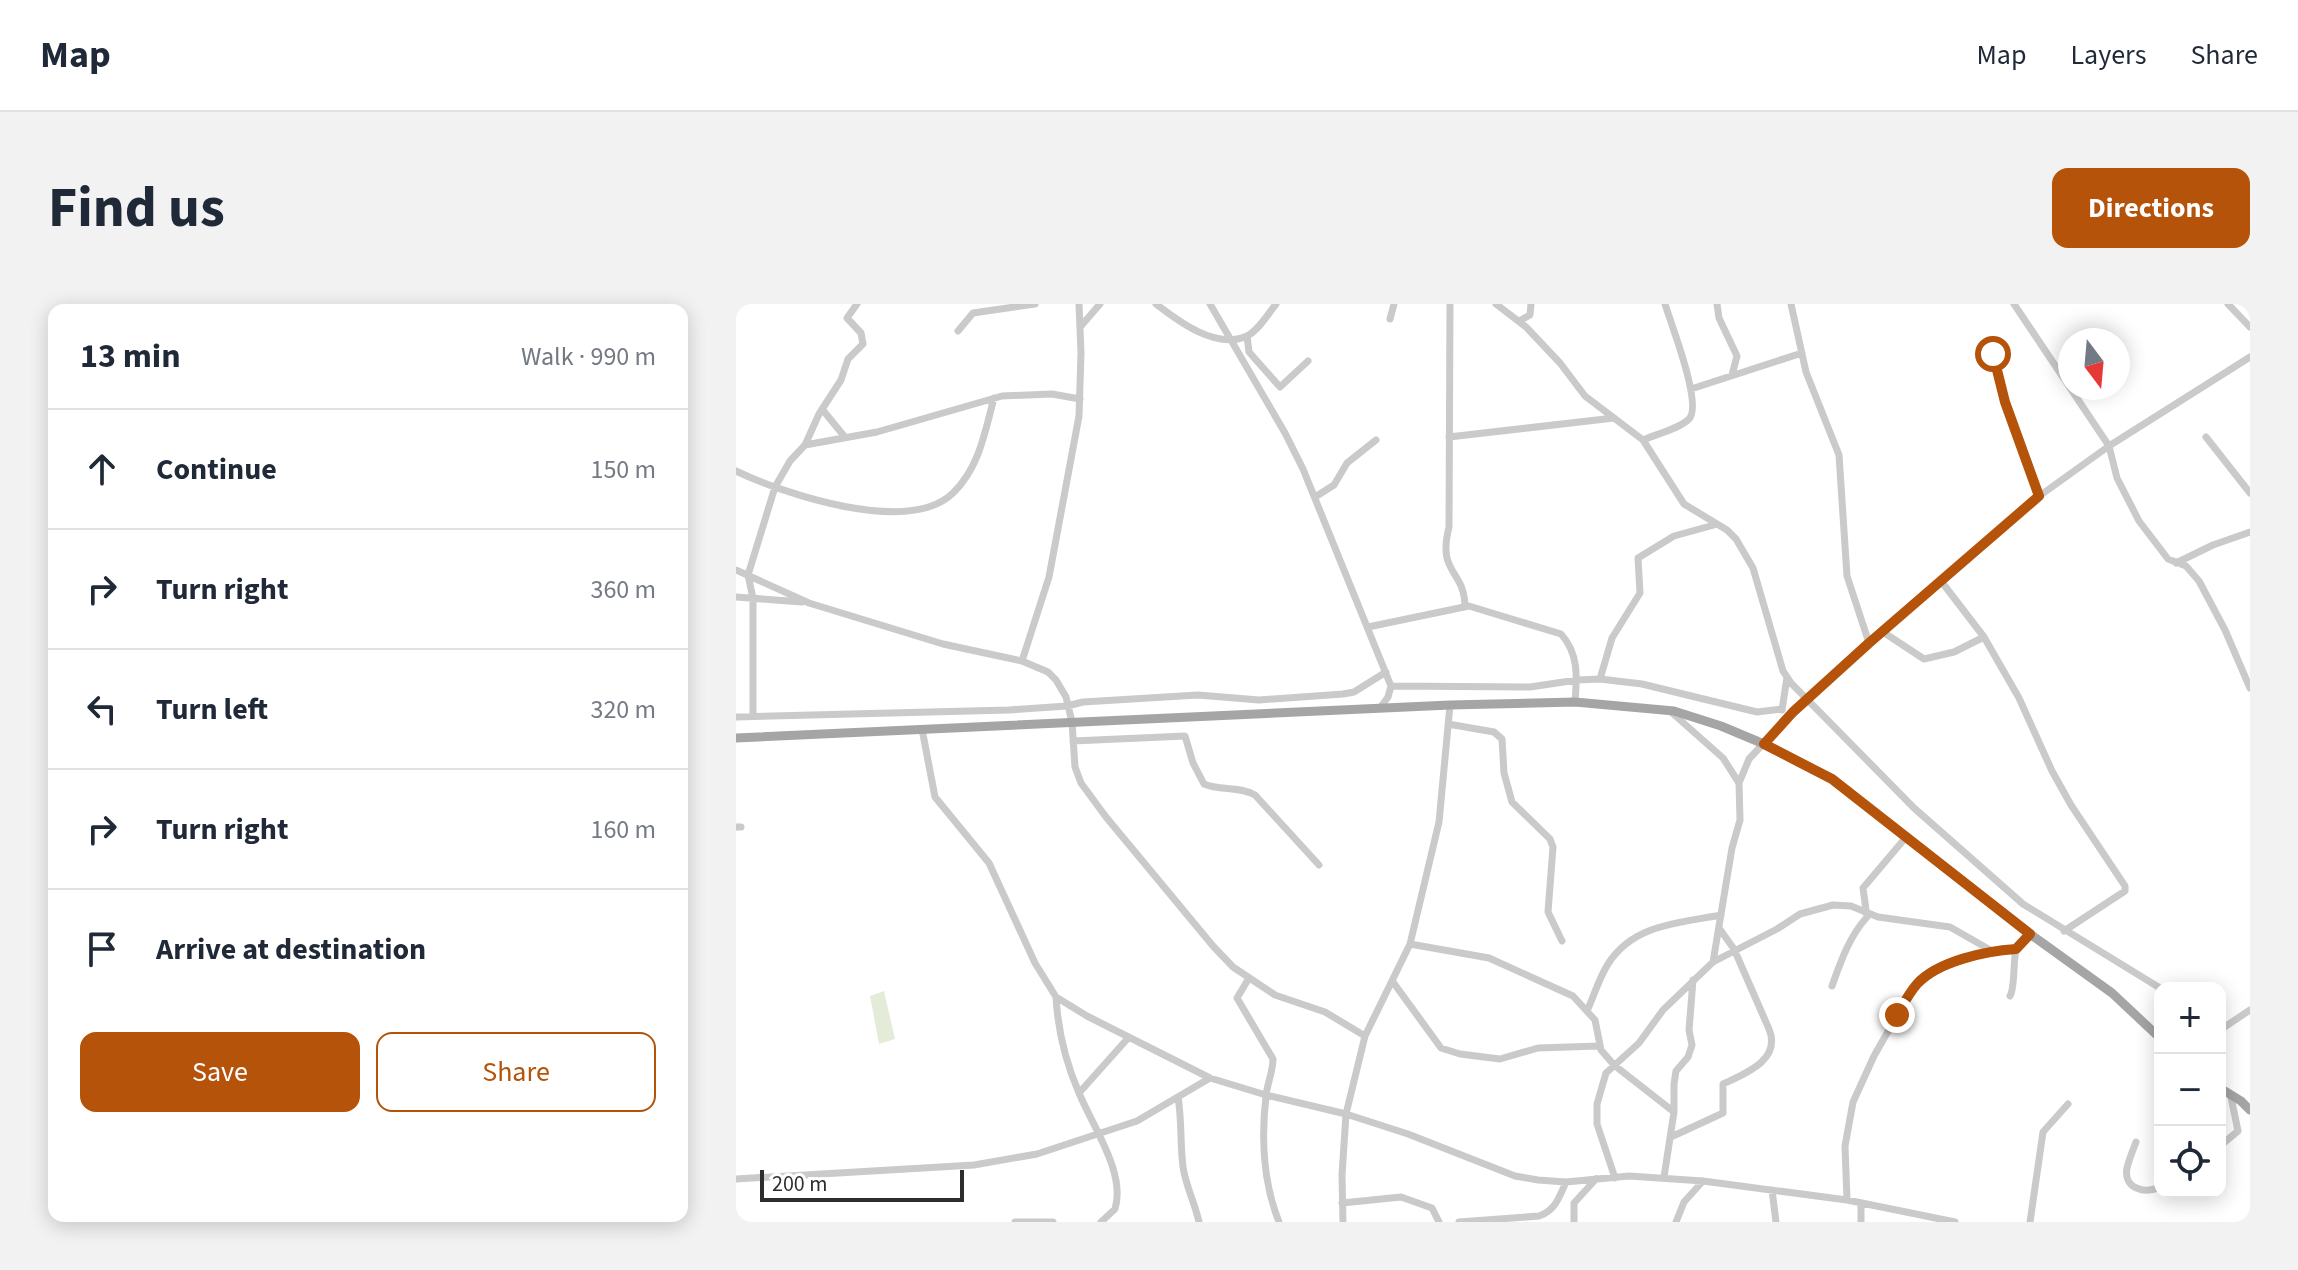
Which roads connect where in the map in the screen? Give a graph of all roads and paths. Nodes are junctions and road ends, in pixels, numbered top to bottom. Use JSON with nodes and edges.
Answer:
{"nodes":[{"id":1,"x":857,"y":304,"type":"edge"},
{"id":2,"x":1035,"y":304,"type":"edge"},
{"id":3,"x":1079,"y":304,"type":"edge"},
{"id":4,"x":1100,"y":304,"type":"edge"},
{"id":5,"x":1156,"y":304,"type":"edge"},
{"id":6,"x":1210,"y":304,"type":"edge"},
{"id":7,"x":1276,"y":304,"type":"edge"},
{"id":8,"x":1394,"y":304,"type":"edge"},
{"id":9,"x":1450,"y":304,"type":"edge"},
{"id":10,"x":1496,"y":304,"type":"edge"},
{"id":11,"x":1531,"y":304,"type":"edge"},
{"id":12,"x":1665,"y":304,"type":"edge"},
{"id":13,"x":1717,"y":304,"type":"edge"},
{"id":14,"x":1791,"y":304,"type":"edge"},
{"id":15,"x":2014,"y":304,"type":"edge"},
{"id":16,"x":2228,"y":304,"type":"edge"},
{"id":17,"x":1390,"y":319,"type":"dead end"},
{"id":18,"x":1519,"y":321,"type":"junction"},
{"id":19,"x":2250,"y":327,"type":"edge"},
{"id":20,"x":1080,"y":328,"type":"junction"},
{"id":21,"x":958,"y":331,"type":"dead end"},
{"id":22,"x":1247,"y":336,"type":"junction"},
{"id":23,"x":1232,"y":339,"type":"junction"},
{"id":24,"x":1802,"y":353,"type":"junction"},
{"id":25,"x":1993,"y":354,"type":"dead end"},
{"id":26,"x":2250,"y":357,"type":"edge"},
{"id":27,"x":1308,"y":361,"type":"dead end"},
{"id":28,"x":1732,"y":375,"type":"junction"},
{"id":29,"x":1691,"y":389,"type":"junction"},
{"id":30,"x":994,"y":398,"type":"junction"},
{"id":31,"x":1080,"y":399,"type":"junction"},
{"id":32,"x":822,"y":409,"type":"junction"},
{"id":33,"x":1614,"y":418,"type":"junction"},
{"id":34,"x":844,"y":436,"type":"junction"},
{"id":35,"x":1449,"y":437,"type":"junction"},
{"id":36,"x":2206,"y":437,"type":"dead end"},
{"id":37,"x":1376,"y":440,"type":"dead end"},
{"id":38,"x":1643,"y":440,"type":"junction"},
{"id":39,"x":805,"y":445,"type":"junction"},
{"id":40,"x":2109,"y":446,"type":"junction"},
{"id":41,"x":736,"y":471,"type":"edge"},
{"id":42,"x":775,"y":487,"type":"junction"},
{"id":43,"x":2250,"y":493,"type":"edge"},
{"id":44,"x":2039,"y":496,"type":"junction"},
{"id":45,"x":1315,"y":497,"type":"junction"},
{"id":46,"x":1717,"y":525,"type":"junction"},
{"id":47,"x":2250,"y":532,"type":"edge"},
{"id":48,"x":2176,"y":563,"type":"junction"},
{"id":49,"x":736,"y":570,"type":"edge"},
{"id":50,"x":748,"y":575,"type":"junction"},
{"id":51,"x":1941,"y":581,"type":"junction"},
{"id":52,"x":736,"y":597,"type":"edge"},
{"id":53,"x":753,"y":598,"type":"junction"},
{"id":54,"x":809,"y":603,"type":"junction"},
{"id":55,"x":1465,"y":606,"type":"junction"},
{"id":56,"x":1368,"y":627,"type":"junction"},
{"id":57,"x":1883,"y":632,"type":"junction"},
{"id":58,"x":1984,"y":637,"type":"junction"},
{"id":59,"x":1869,"y":643,"type":"junction"},
{"id":60,"x":1022,"y":661,"type":"junction"},
{"id":61,"x":1386,"y":672,"type":"junction"},
{"id":62,"x":1787,"y":677,"type":"junction"},
{"id":63,"x":1600,"y":679,"type":"junction"},
{"id":64,"x":1577,"y":680,"type":"junction"},
{"id":65,"x":1391,"y":686,"type":"junction"},
{"id":66,"x":2250,"y":688,"type":"edge"},
{"id":67,"x":1807,"y":699,"type":"junction"},
{"id":68,"x":1575,"y":702,"type":"junction"},
{"id":69,"x":1450,"y":705,"type":"junction"},
{"id":70,"x":1067,"y":706,"type":"junction"},
{"id":71,"x":1380,"y":708,"type":"junction"},
{"id":72,"x":1782,"y":709,"type":"junction"},
{"id":73,"x":1670,"y":711,"type":"junction"},
{"id":74,"x":753,"y":716,"type":"junction"},
{"id":75,"x":736,"y":717,"type":"edge"},
{"id":76,"x":1072,"y":722,"type":"junction"},
{"id":77,"x":1783,"y":723,"type":"junction"},
{"id":78,"x":1448,"y":724,"type":"junction"},
{"id":79,"x":922,"y":729,"type":"junction"},
{"id":80,"x":736,"y":738,"type":"edge"},
{"id":81,"x":1073,"y":741,"type":"junction"},
{"id":82,"x":1764,"y":744,"type":"junction"},
{"id":83,"x":1739,"y":783,"type":"junction"},
{"id":84,"x":1907,"y":836,"type":"junction"},
{"id":85,"x":1319,"y":865,"type":"dead end"},
{"id":86,"x":1866,"y":913,"type":"junction"},
{"id":87,"x":1721,"y":915,"type":"junction"},
{"id":88,"x":1719,"y":928,"type":"junction"},
{"id":89,"x":2064,"y":931,"type":"junction"},
{"id":90,"x":2030,"y":934,"type":"junction"},
{"id":91,"x":1562,"y":941,"type":"dead end"},
{"id":92,"x":1410,"y":944,"type":"junction"},
{"id":93,"x":1734,"y":949,"type":"junction"},
{"id":94,"x":2016,"y":949,"type":"junction"},
{"id":95,"x":1992,"y":951,"type":"junction"},
{"id":96,"x":1713,"y":962,"type":"junction"},
{"id":97,"x":1249,"y":978,"type":"junction"},
{"id":98,"x":1693,"y":979,"type":"junction"},
{"id":99,"x":1393,"y":982,"type":"junction"},
{"id":100,"x":2154,"y":984,"type":"edge"},
{"id":101,"x":1832,"y":986,"type":"dead end"},
{"id":102,"x":2010,"y":996,"type":"dead end"},
{"id":103,"x":1056,"y":997,"type":"junction"},
{"id":104,"x":2250,"y":1010,"type":"edge"},
{"id":105,"x":1587,"y":1011,"type":"junction"},
{"id":106,"x":2226,"y":1026,"type":"edge"},
{"id":107,"x":2154,"y":1032,"type":"edge"},
{"id":108,"x":1365,"y":1036,"type":"junction"},
{"id":109,"x":1129,"y":1037,"type":"junction"},
{"id":110,"x":1599,"y":1046,"type":"junction"},
{"id":111,"x":1614,"y":1065,"type":"junction"},
{"id":112,"x":1210,"y":1078,"type":"junction"},
{"id":113,"x":1079,"y":1093,"type":"junction"},
{"id":114,"x":2226,"y":1093,"type":"edge"},
{"id":115,"x":1266,"y":1095,"type":"junction"},
{"id":116,"x":1178,"y":1097,"type":"junction"},
{"id":117,"x":2231,"y":1097,"type":"junction"},
{"id":118,"x":2068,"y":1104,"type":"dead end"},
{"id":119,"x":2250,"y":1110,"type":"edge"},
{"id":120,"x":1674,"y":1112,"type":"junction"},
{"id":121,"x":1346,"y":1114,"type":"junction"},
{"id":122,"x":1099,"y":1135,"type":"junction"},
{"id":123,"x":1671,"y":1137,"type":"junction"},
{"id":124,"x":2226,"y":1141,"type":"edge"},
{"id":125,"x":2136,"y":1142,"type":"dead end"},
{"id":126,"x":1664,"y":1177,"type":"junction"},
{"id":127,"x":1615,"y":1178,"type":"junction"},
{"id":128,"x":736,"y":1179,"type":"edge"},
{"id":129,"x":1596,"y":1179,"type":"junction"},
{"id":130,"x":1703,"y":1181,"type":"junction"},
{"id":131,"x":1566,"y":1182,"type":"junction"},
{"id":132,"x":1772,"y":1190,"type":"junction"},
{"id":133,"x":2154,"y":1190,"type":"edge"},
{"id":134,"x":1847,"y":1200,"type":"junction"},
{"id":135,"x":1342,"y":1203,"type":"junction"},
{"id":136,"x":1861,"y":1203,"type":"junction"},
{"id":137,"x":1919,"y":1218,"type":"edge"},
{"id":138,"x":1538,"y":1219,"type":"edge"},
{"id":139,"x":1015,"y":1222,"type":"edge"},
{"id":140,"x":1053,"y":1222,"type":"edge"},
{"id":141,"x":1101,"y":1222,"type":"edge"},
{"id":142,"x":1199,"y":1222,"type":"edge"},
{"id":143,"x":1279,"y":1222,"type":"edge"},
{"id":144,"x":1343,"y":1222,"type":"edge"},
{"id":145,"x":1439,"y":1222,"type":"edge"},
{"id":146,"x":1459,"y":1222,"type":"edge"},
{"id":147,"x":1574,"y":1222,"type":"edge"},
{"id":148,"x":1676,"y":1222,"type":"edge"},
{"id":149,"x":1776,"y":1222,"type":"edge"},
{"id":150,"x":1861,"y":1222,"type":"edge"},
{"id":151,"x":1955,"y":1222,"type":"edge"},
{"id":152,"x":2030,"y":1222,"type":"edge"}],
"edges":[{"from":1,"to":32,"type":"street"},
{"from":2,"to":21,"type":"street"},
{"from":3,"to":20,"type":"street"},
{"from":4,"to":20,"type":"street"},
{"from":5,"to":23,"type":"street"},
{"from":6,"to":23,"type":"street"},
{"from":7,"to":22,"type":"street"},
{"from":8,"to":17,"type":"street"},
{"from":9,"to":35,"type":"street"},
{"from":10,"to":18,"type":"street"},
{"from":11,"to":18,"type":"street"},
{"from":12,"to":29,"type":"street"},
{"from":13,"to":28,"type":"street"},
{"from":14,"to":24,"type":"street"},
{"from":15,"to":40,"type":"street"},
{"from":16,"to":19,"type":"street"},
{"from":18,"to":33,"type":"street"},
{"from":20,"to":31,"type":"street"},
{"from":22,"to":23,"type":"street"},
{"from":22,"to":27,"type":"street"},
{"from":23,"to":45,"type":"street"},
{"from":24,"to":28,"type":"street"},
{"from":24,"to":59,"type":"street"},
{"from":25,"to":44,"type":"street"},
{"from":26,"to":40,"type":"street"},
{"from":28,"to":29,"type":"street"},
{"from":29,"to":38,"type":"street"},
{"from":30,"to":31,"type":"street"},
{"from":30,"to":34,"type":"street"},
{"from":30,"to":42,"type":"street"},
{"from":31,"to":60,"type":"street"},
{"from":32,"to":34,"type":"street"},
{"from":32,"to":39,"type":"street"},
{"from":33,"to":35,"type":"street"},
{"from":33,"to":38,"type":"street"},
{"from":34,"to":39,"type":"street"},
{"from":35,"to":55,"type":"street"},
{"from":36,"to":43,"type":"street"},
{"from":37,"to":45,"type":"street"},
{"from":38,"to":46,"type":"street"},
{"from":39,"to":42,"type":"street"},
{"from":40,"to":44,"type":"street"},
{"from":40,"to":48,"type":"street"},
{"from":41,"to":42,"type":"street"},
{"from":42,"to":50,"type":"street"},
{"from":44,"to":51,"type":"street"},
{"from":45,"to":56,"type":"street"},
{"from":46,"to":62,"type":"street"},
{"from":46,"to":63,"type":"street"},
{"from":47,"to":48,"type":"street"},
{"from":48,"to":66,"type":"street"},
{"from":49,"to":50,"type":"street"},
{"from":50,"to":53,"type":"street"},
{"from":50,"to":54,"type":"street"},
{"from":51,"to":57,"type":"street"},
{"from":51,"to":58,"type":"street"},
{"from":52,"to":53,"type":"street"},
{"from":53,"to":54,"type":"street"},
{"from":53,"to":74,"type":"street"},
{"from":54,"to":60,"type":"street"},
{"from":55,"to":56,"type":"street"},
{"from":55,"to":64,"type":"street"},
{"from":56,"to":61,"type":"street"},
{"from":57,"to":58,"type":"street"},
{"from":57,"to":59,"type":"street"},
{"from":58,"to":89,"type":"street"},
{"from":59,"to":67,"type":"street"},
{"from":60,"to":70,"type":"street"},
{"from":61,"to":65,"type":"street"},
{"from":61,"to":70,"type":"street"},
{"from":62,"to":67,"type":"street"},
{"from":62,"to":72,"type":"street"},
{"from":63,"to":64,"type":"street"},
{"from":63,"to":72,"type":"street"},
{"from":64,"to":65,"type":"street"},
{"from":64,"to":68,"type":"street"},
{"from":65,"to":71,"type":"street"},
{"from":67,"to":77,"type":"street"},
{"from":67,"to":89,"type":"street"},
{"from":68,"to":69,"type":"main road"},
{"from":68,"to":73,"type":"main road"},
{"from":69,"to":71,"type":"main road"},
{"from":69,"to":78,"type":"street"},
{"from":70,"to":74,"type":"street"},
{"from":70,"to":76,"type":"street"},
{"from":71,"to":76,"type":"main road"},
{"from":72,"to":77,"type":"street"},
{"from":73,"to":82,"type":"main road"},
{"from":73,"to":83,"type":"street"},
{"from":74,"to":75,"type":"street"},
{"from":76,"to":79,"type":"main road"},
{"from":76,"to":81,"type":"street"},
{"from":77,"to":82,"type":"street"},
{"from":78,"to":91,"type":"street"},
{"from":78,"to":92,"type":"street"},
{"from":79,"to":80,"type":"main road"},
{"from":79,"to":103,"type":"street"},
{"from":81,"to":85,"type":"street"},
{"from":81,"to":97,"type":"street"},
{"from":82,"to":83,"type":"street"},
{"from":82,"to":84,"type":"main road"},
{"from":83,"to":87,"type":"street"},
{"from":84,"to":86,"type":"street"},
{"from":84,"to":90,"type":"main road"},
{"from":86,"to":93,"type":"street"},
{"from":86,"to":95,"type":"street"},
{"from":86,"to":101,"type":"street"},
{"from":87,"to":88,"type":"street"},
{"from":87,"to":105,"type":"street"},
{"from":88,"to":93,"type":"street"},
{"from":88,"to":96,"type":"street"},
{"from":89,"to":100,"type":"street"},
{"from":90,"to":94,"type":"street"},
{"from":90,"to":107,"type":"main road"},
{"from":92,"to":99,"type":"street"},
{"from":92,"to":105,"type":"street"},
{"from":93,"to":96,"type":"street"},
{"from":93,"to":123,"type":"street"},
{"from":94,"to":95,"type":"street"},
{"from":94,"to":102,"type":"street"},
{"from":95,"to":134,"type":"street"},
{"from":96,"to":98,"type":"street"},
{"from":97,"to":108,"type":"street"},
{"from":97,"to":115,"type":"street"},
{"from":98,"to":111,"type":"street"},
{"from":98,"to":120,"type":"street"},
{"from":99,"to":108,"type":"street"},
{"from":99,"to":110,"type":"street"},
{"from":103,"to":109,"type":"street"},
{"from":103,"to":113,"type":"street"},
{"from":104,"to":106,"type":"street"},
{"from":105,"to":110,"type":"street"},
{"from":108,"to":121,"type":"street"},
{"from":109,"to":112,"type":"street"},
{"from":109,"to":113,"type":"street"},
{"from":110,"to":111,"type":"street"},
{"from":111,"to":120,"type":"street"},
{"from":111,"to":127,"type":"street"},
{"from":112,"to":115,"type":"street"},
{"from":112,"to":116,"type":"street"},
{"from":113,"to":122,"type":"street"},
{"from":114,"to":117,"type":"main road"},
{"from":115,"to":121,"type":"street"},
{"from":115,"to":143,"type":"street"},
{"from":116,"to":122,"type":"street"},
{"from":116,"to":142,"type":"street"},
{"from":117,"to":119,"type":"main road"},
{"from":117,"to":124,"type":"street"},
{"from":118,"to":152,"type":"street"},
{"from":120,"to":123,"type":"street"},
{"from":121,"to":131,"type":"street"},
{"from":121,"to":135,"type":"street"},
{"from":122,"to":128,"type":"street"},
{"from":122,"to":141,"type":"street"},
{"from":123,"to":126,"type":"street"},
{"from":125,"to":133,"type":"street"},
{"from":126,"to":127,"type":"street"},
{"from":126,"to":130,"type":"street"},
{"from":127,"to":129,"type":"street"},
{"from":129,"to":131,"type":"street"},
{"from":129,"to":147,"type":"street"},
{"from":130,"to":132,"type":"street"},
{"from":130,"to":148,"type":"street"},
{"from":131,"to":138,"type":"street"},
{"from":132,"to":134,"type":"street"},
{"from":132,"to":149,"type":"street"},
{"from":134,"to":136,"type":"street"},
{"from":135,"to":144,"type":"street"},
{"from":135,"to":145,"type":"street"},
{"from":136,"to":137,"type":"street"},
{"from":136,"to":150,"type":"street"},
{"from":137,"to":151,"type":"street"},
{"from":138,"to":146,"type":"street"},
{"from":139,"to":140,"type":"street"}]}
